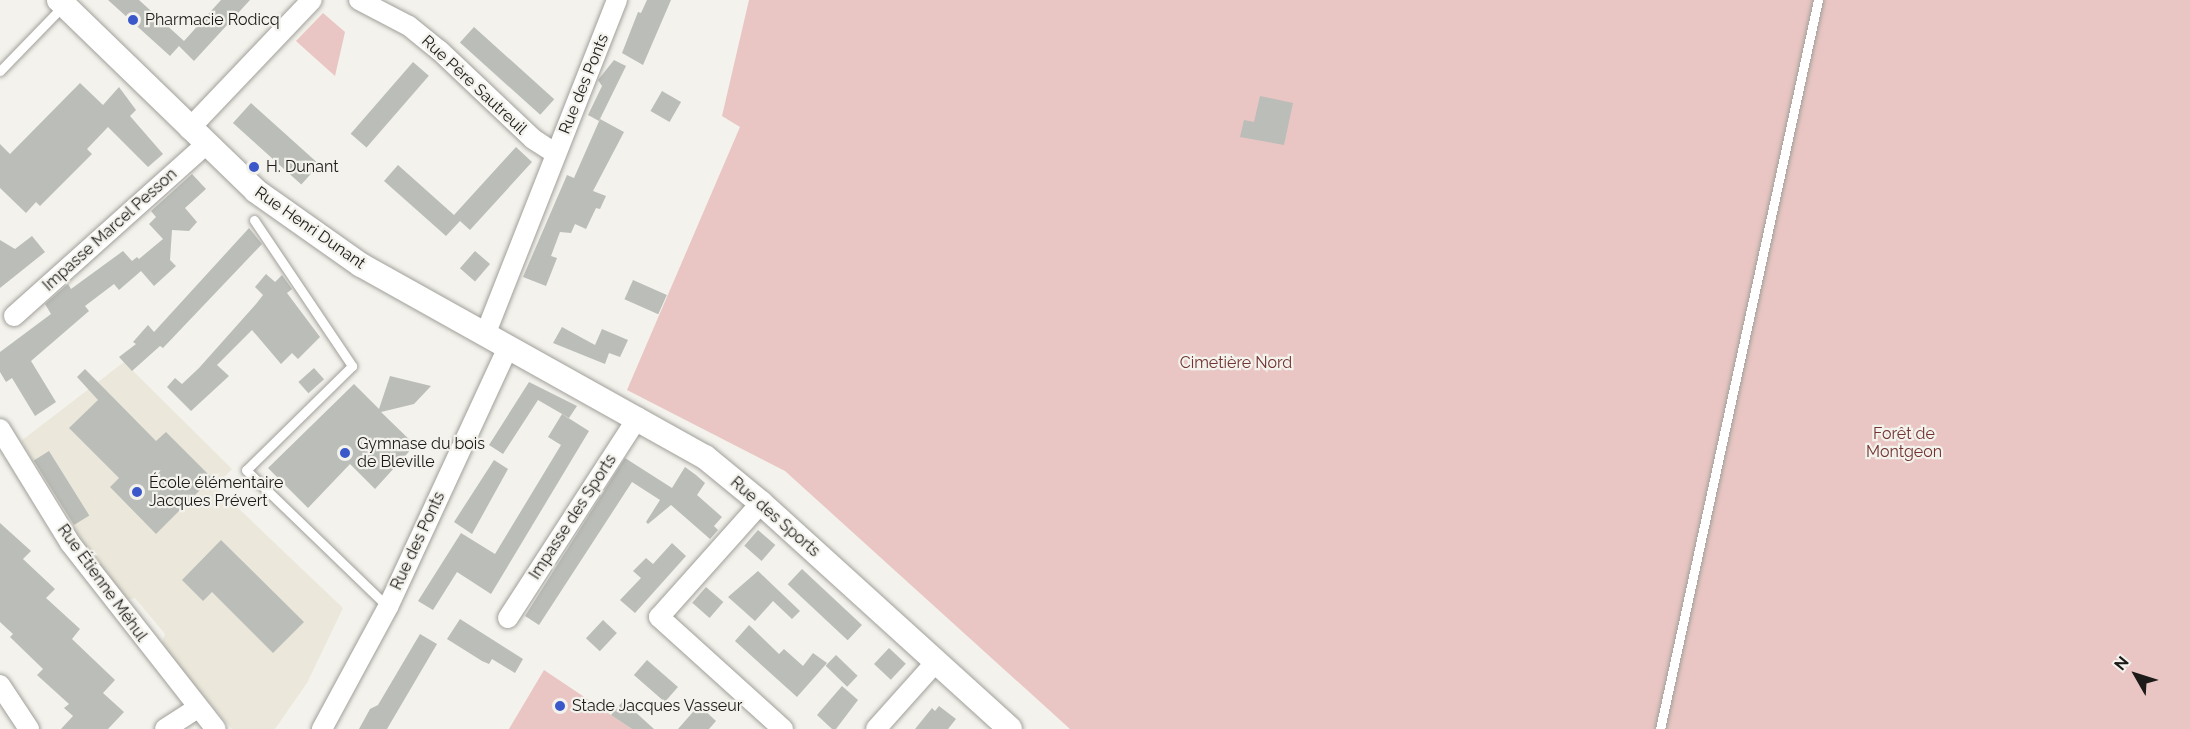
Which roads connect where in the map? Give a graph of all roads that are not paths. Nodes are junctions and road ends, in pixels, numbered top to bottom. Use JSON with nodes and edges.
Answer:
{"nodes":[{"id":1,"x":312,"y":0,"type":"edge"},
{"id":2,"x":359,"y":0,"type":"edge"},
{"id":3,"x":617,"y":0,"type":"edge"},
{"id":4,"x":1818,"y":0,"type":"edge"},
{"id":5,"x":62,"y":2,"type":"edge"},
{"id":6,"x":0,"y":71,"type":"edge"},
{"id":7,"x":197,"y":137,"type":"junction"},
{"id":8,"x":556,"y":154,"type":"junction"},
{"id":9,"x":254,"y":220,"type":"dead end"},
{"id":10,"x":14,"y":316,"type":"dead end"},
{"id":11,"x":485,"y":335,"type":"junction"},
{"id":12,"x":507,"y":349,"type":"junction"},
{"id":13,"x":638,"y":417,"type":"junction"},
{"id":14,"x":0,"y":429,"type":"edge"},
{"id":15,"x":761,"y":503,"type":"junction"},
{"id":16,"x":388,"y":607,"type":"junction"},
{"id":17,"x":508,"y":618,"type":"dead end"},
{"id":18,"x":936,"y":662,"type":"junction"},
{"id":19,"x":0,"y":685,"type":"edge"},
{"id":20,"x":197,"y":708,"type":"junction"},
{"id":21,"x":997,"y":724,"type":"edge"},
{"id":22,"x":29,"y":729,"type":"edge"},
{"id":23,"x":165,"y":729,"type":"edge"},
{"id":24,"x":216,"y":729,"type":"edge"},
{"id":25,"x":322,"y":729,"type":"edge"},
{"id":26,"x":783,"y":729,"type":"edge"},
{"id":27,"x":876,"y":729,"type":"edge"},
{"id":28,"x":1660,"y":729,"type":"edge"}],
"edges":[{"from":1,"to":7,"type":"street","name":"Impasse Marcel Pesson"},
{"from":2,"to":8,"type":"street","name":"Rue Père Sautreuil"},
{"from":3,"to":8,"type":"street","name":"Rue des Ponts"},
{"from":4,"to":28,"type":"lane"},
{"from":5,"to":6,"type":"lane"},
{"from":5,"to":7,"type":"street","name":"Rue Henri Dunant"},
{"from":7,"to":10,"type":"street","name":"Impasse Marcel Pesson"},
{"from":7,"to":11,"type":"street","name":"Rue Henri Dunant"},
{"from":8,"to":11,"type":"street","name":"Rue des Ponts"},
{"from":9,"to":16,"type":"lane"},
{"from":11,"to":12,"type":"street","name":"Rue Henri Dunant"},
{"from":12,"to":13,"type":"street","name":"Rue des Sports"},
{"from":12,"to":16,"type":"street","name":"Rue des Ponts"},
{"from":13,"to":15,"type":"street","name":"Rue des Sports"},
{"from":13,"to":17,"type":"street","name":"Impasse des Sports"},
{"from":14,"to":20,"type":"street","name":"Rue Étienne Méhul"},
{"from":15,"to":18,"type":"street","name":"Rue des Sports"},
{"from":15,"to":26,"type":"street"},
{"from":16,"to":25,"type":"street","name":"Rue des Ponts"},
{"from":18,"to":21,"type":"street","name":"Rue des Sports"},
{"from":18,"to":27,"type":"street"},
{"from":19,"to":22,"type":"street"},
{"from":20,"to":23,"type":"street"},
{"from":20,"to":24,"type":"street","name":"Rue Étienne Méhul"}]}
